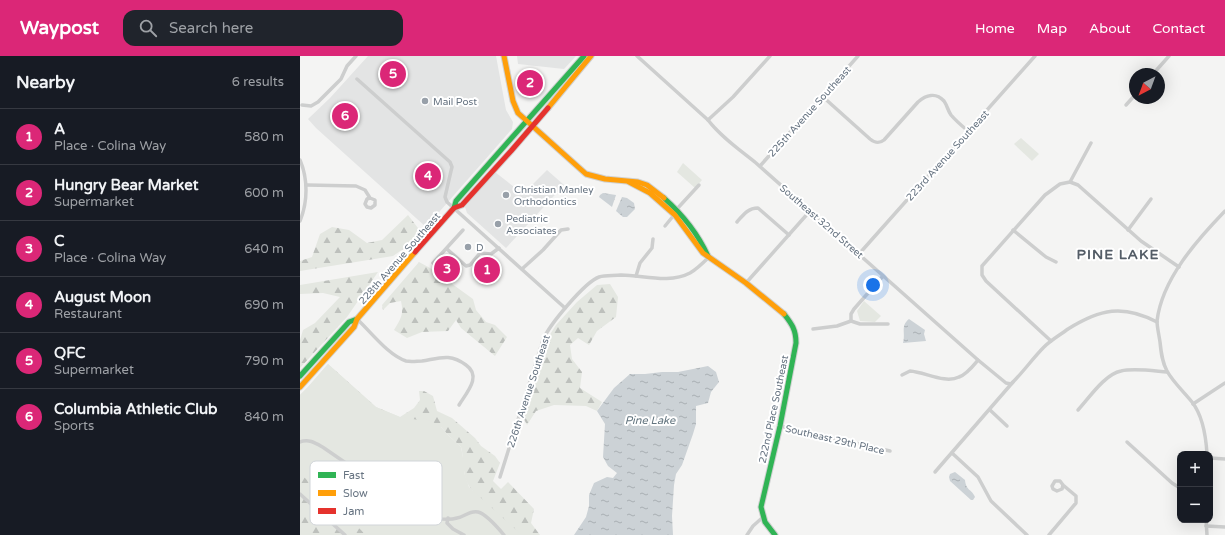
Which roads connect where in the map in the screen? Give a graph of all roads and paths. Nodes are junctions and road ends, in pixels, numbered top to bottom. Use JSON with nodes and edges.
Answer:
{"nodes":[{"id":1,"x":356,"y":56,"type":"edge"},
{"id":2,"x":504,"y":56,"type":"edge"},
{"id":3,"x":584,"y":56,"type":"edge"},
{"id":4,"x":591,"y":56,"type":"edge"},
{"id":5,"x":637,"y":56,"type":"edge"},
{"id":6,"x":770,"y":56,"type":"edge"},
{"id":7,"x":858,"y":56,"type":"edge"},
{"id":8,"x":1035,"y":56,"type":"edge"},
{"id":9,"x":1169,"y":56,"type":"edge"},
{"id":10,"x":1158,"y":68,"type":"edge"},
{"id":11,"x":357,"y":79,"type":"dead end"},
{"id":12,"x":822,"y":96,"type":"junction"},
{"id":13,"x":1129,"y":102,"type":"edge"},
{"id":14,"x":302,"y":105,"type":"dead end"},
{"id":15,"x":1126,"y":105,"type":"dead end"},
{"id":16,"x":708,"y":120,"type":"junction"},
{"id":17,"x":527,"y":122,"type":"junction"},
{"id":18,"x":532,"y":126,"type":"junction"},
{"id":19,"x":968,"y":131,"type":"junction"},
{"id":20,"x":1091,"y":143,"type":"dead end"},
{"id":21,"x":300,"y":160,"type":"edge"},
{"id":22,"x":760,"y":166,"type":"junction"},
{"id":23,"x":1070,"y":182,"type":"junction"},
{"id":24,"x":307,"y":185,"type":"junction"},
{"id":25,"x":699,"y":185,"type":"dead end"},
{"id":26,"x":370,"y":198,"type":"dead end"},
{"id":27,"x":1151,"y":199,"type":"dead end"},
{"id":28,"x":454,"y":208,"type":"junction"},
{"id":29,"x":810,"y":211,"type":"junction"},
{"id":30,"x":1225,"y":211,"type":"edge"},
{"id":31,"x":675,"y":213,"type":"junction"},
{"id":32,"x":300,"y":221,"type":"edge"},
{"id":33,"x":737,"y":222,"type":"dead end"},
{"id":34,"x":665,"y":226,"type":"dead end"},
{"id":35,"x":568,"y":229,"type":"dead end"},
{"id":36,"x":463,"y":230,"type":"dead end"},
{"id":37,"x":1014,"y":230,"type":"junction"},
{"id":38,"x":1128,"y":230,"type":"junction"},
{"id":39,"x":789,"y":234,"type":"junction"},
{"id":40,"x":653,"y":239,"type":"dead end"},
{"id":41,"x":499,"y":248,"type":"junction"},
{"id":42,"x":447,"y":249,"type":"junction"},
{"id":43,"x":859,"y":254,"type":"junction"},
{"id":44,"x":709,"y":257,"type":"junction"},
{"id":45,"x":1056,"y":262,"type":"dead end"},
{"id":46,"x":433,"y":264,"type":"dead end"},
{"id":47,"x":1179,"y":267,"type":"junction"},
{"id":48,"x":522,"y":269,"type":"junction"},
{"id":49,"x":636,"y":276,"type":"junction"},
{"id":50,"x":883,"y":276,"type":"junction"},
{"id":51,"x":746,"y":283,"type":"junction"},
{"id":52,"x":565,"y":308,"type":"junction"},
{"id":53,"x":357,"y":319,"type":"junction"},
{"id":54,"x":851,"y":321,"type":"junction"},
{"id":55,"x":1157,"y":322,"type":"junction"},
{"id":56,"x":888,"y":324,"type":"dead end"},
{"id":57,"x":813,"y":329,"type":"dead end"},
{"id":58,"x":1051,"y":341,"type":"junction"},
{"id":59,"x":319,"y":355,"type":"junction"},
{"id":60,"x":324,"y":360,"type":"junction"},
{"id":61,"x":978,"y":360,"type":"junction"},
{"id":62,"x":1168,"y":372,"type":"junction"},
{"id":63,"x":300,"y":376,"type":"edge"},
{"id":64,"x":902,"y":376,"type":"dead end"},
{"id":65,"x":1013,"y":382,"type":"junction"},
{"id":66,"x":1225,"y":383,"type":"edge"},
{"id":67,"x":300,"y":387,"type":"edge"},
{"id":68,"x":459,"y":404,"type":"dead end"},
{"id":69,"x":1193,"y":404,"type":"junction"},
{"id":70,"x":990,"y":410,"type":"junction"},
{"id":71,"x":1078,"y":410,"type":"dead end"},
{"id":72,"x":780,"y":426,"type":"junction"},
{"id":73,"x":1007,"y":426,"type":"dead end"},
{"id":74,"x":300,"y":442,"type":"edge"},
{"id":75,"x":1127,"y":442,"type":"dead end"},
{"id":76,"x":890,"y":451,"type":"dead end"},
{"id":77,"x":1207,"y":451,"type":"edge"},
{"id":78,"x":952,"y":453,"type":"junction"},
{"id":79,"x":1213,"y":458,"type":"edge"},
{"id":80,"x":1225,"y":459,"type":"edge"},
{"id":81,"x":343,"y":461,"type":"edge"},
{"id":82,"x":935,"y":472,"type":"dead end"},
{"id":83,"x":500,"y":477,"type":"dead end"},
{"id":84,"x":1063,"y":485,"type":"dead end"},
{"id":85,"x":1178,"y":487,"type":"edge"},
{"id":86,"x":300,"y":494,"type":"edge"},
{"id":87,"x":310,"y":503,"type":"edge"},
{"id":88,"x":442,"y":518,"type":"edge"},
{"id":89,"x":448,"y":518,"type":"junction"},
{"id":90,"x":762,"y":518,"type":"junction"},
{"id":91,"x":334,"y":525,"type":"edge"},
{"id":92,"x":1206,"y":526,"type":"joint"},
{"id":93,"x":1225,"y":527,"type":"edge"},
{"id":94,"x":345,"y":535,"type":"edge"},
{"id":95,"x":464,"y":535,"type":"edge"},
{"id":96,"x":504,"y":535,"type":"edge"},
{"id":97,"x":747,"y":535,"type":"edge"},
{"id":98,"x":775,"y":535,"type":"edge"},
{"id":99,"x":1027,"y":535,"type":"edge"},
{"id":100,"x":1049,"y":535,"type":"edge"},
{"id":101,"x":1207,"y":535,"type":"edge"}],
"edges":[{"from":1,"to":14,"type":"street"},
{"from":2,"to":17,"type":"main road"},
{"from":3,"to":17,"type":"main road","name":"228th Avenue Southeast"},
{"from":4,"to":18,"type":"main road","name":"228th Avenue Southeast"},
{"from":5,"to":16,"type":"street","name":"Southeast 32nd Street"},
{"from":6,"to":16,"type":"street"},
{"from":7,"to":12,"type":"street","name":"225th Avenue Southeast"},
{"from":8,"to":19,"type":"street","name":"223rd Avenue Southeast"},
{"from":9,"to":10,"type":"street"},
{"from":11,"to":28,"type":"street"},
{"from":12,"to":19,"type":"street"},
{"from":12,"to":22,"type":"street","name":"225th Avenue Southeast"},
{"from":13,"to":15,"type":"street"},
{"from":16,"to":22,"type":"street","name":"Southeast 32nd Street"},
{"from":17,"to":18,"type":"main road"},
{"from":17,"to":28,"type":"main road","name":"228th Avenue Southeast"},
{"from":18,"to":28,"type":"main road","name":"228th Avenue Southeast"},
{"from":18,"to":31,"type":"main road"},
{"from":19,"to":43,"type":"street","name":"223rd Avenue Southeast"},
{"from":20,"to":23,"type":"street"},
{"from":21,"to":24,"type":"street"},
{"from":22,"to":29,"type":"street","name":"Southeast 32nd Street"},
{"from":23,"to":37,"type":"street"},
{"from":23,"to":38,"type":"street"},
{"from":24,"to":26,"type":"street"},
{"from":24,"to":32,"type":"street"},
{"from":25,"to":31,"type":"street"},
{"from":27,"to":38,"type":"street"},
{"from":28,"to":41,"type":"street"},
{"from":28,"to":53,"type":"main road","name":"228th Avenue Southeast"},
{"from":29,"to":39,"type":"street"},
{"from":29,"to":43,"type":"street","name":"Southeast 32nd Street"},
{"from":30,"to":47,"type":"street"},
{"from":31,"to":34,"type":"street"},
{"from":31,"to":44,"type":"main road"},
{"from":33,"to":39,"type":"street"},
{"from":35,"to":48,"type":"street"},
{"from":36,"to":42,"type":"street"},
{"from":37,"to":45,"type":"street"},
{"from":37,"to":58,"type":"street"},
{"from":38,"to":47,"type":"street"},
{"from":39,"to":51,"type":"street"},
{"from":40,"to":49,"type":"street"},
{"from":41,"to":42,"type":"street"},
{"from":41,"to":48,"type":"street"},
{"from":42,"to":46,"type":"street"},
{"from":43,"to":50,"type":"street","name":"Southeast 32nd Street"},
{"from":44,"to":49,"type":"street"},
{"from":44,"to":51,"type":"main road","name":"222nd Place Southeast"},
{"from":47,"to":55,"type":"street"},
{"from":48,"to":52,"type":"street"},
{"from":49,"to":52,"type":"street","name":"226th Avenue Southeast"},
{"from":50,"to":54,"type":"street"},
{"from":50,"to":61,"type":"street","name":"Southeast 32nd Street"},
{"from":51,"to":72,"type":"main road","name":"222nd Place Southeast"},
{"from":52,"to":83,"type":"street","name":"226th Avenue Southeast"},
{"from":53,"to":59,"type":"main road","name":"228th Avenue Southeast"},
{"from":53,"to":60,"type":"main road","name":"228th Avenue Southeast"},
{"from":53,"to":68,"type":"street"},
{"from":54,"to":56,"type":"street"},
{"from":54,"to":57,"type":"street"},
{"from":55,"to":58,"type":"street"},
{"from":55,"to":62,"type":"street"},
{"from":58,"to":65,"type":"street"},
{"from":59,"to":60,"type":"main road"},
{"from":59,"to":63,"type":"main road","name":"228th Avenue Southeast"},
{"from":60,"to":67,"type":"main road","name":"228th Avenue Southeast"},
{"from":61,"to":64,"type":"street"},
{"from":61,"to":65,"type":"street","name":"Southeast 32nd Street"},
{"from":62,"to":69,"type":"street"},
{"from":62,"to":71,"type":"street"},
{"from":65,"to":70,"type":"street"},
{"from":66,"to":69,"type":"street"},
{"from":69,"to":77,"type":"street"},
{"from":70,"to":73,"type":"street"},
{"from":70,"to":78,"type":"street"},
{"from":72,"to":76,"type":"street","name":"Southeast 29th Place"},
{"from":72,"to":90,"type":"main road","name":"222nd Place Southeast"},
{"from":74,"to":81,"type":"street"},
{"from":75,"to":85,"type":"street"},
{"from":78,"to":82,"type":"street"},
{"from":78,"to":99,"type":"street"},
{"from":79,"to":80,"type":"street"},
{"from":84,"to":100,"type":"street"},
{"from":86,"to":87,"type":"street"},
{"from":88,"to":89,"type":"street"},
{"from":89,"to":95,"type":"street"},
{"from":89,"to":96,"type":"street"},
{"from":90,"to":97,"type":"street"},
{"from":90,"to":98,"type":"main road"},
{"from":91,"to":94,"type":"street"},
{"from":92,"to":93,"type":"street"},
{"from":92,"to":101,"type":"street"}]}
